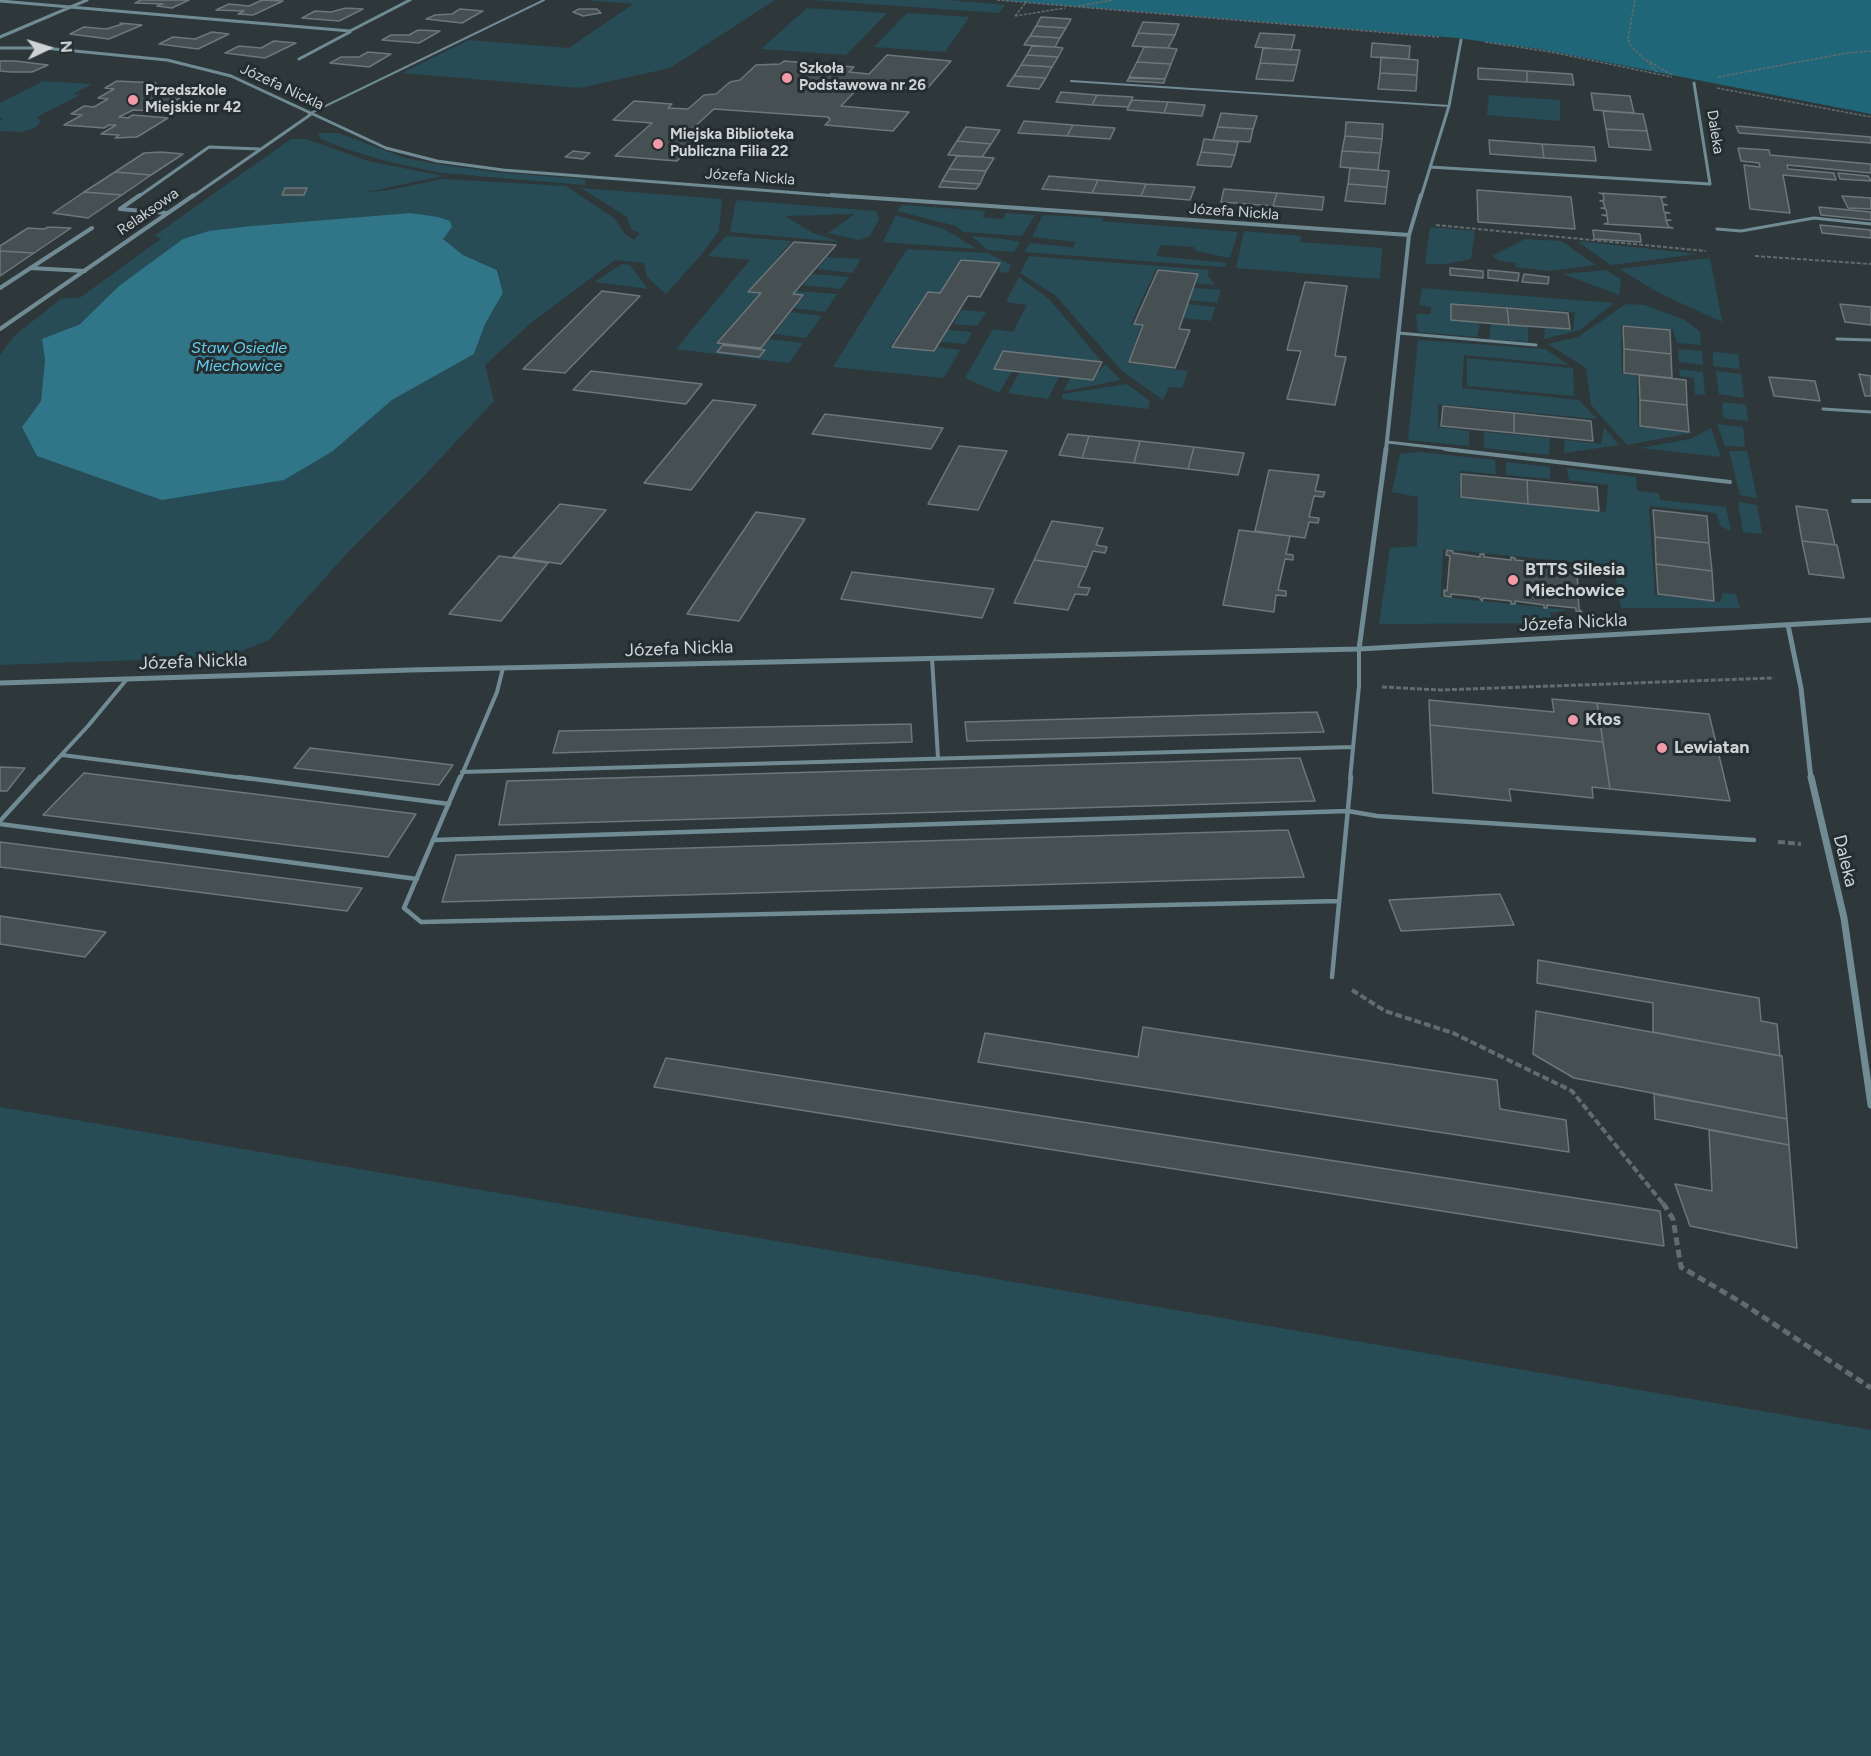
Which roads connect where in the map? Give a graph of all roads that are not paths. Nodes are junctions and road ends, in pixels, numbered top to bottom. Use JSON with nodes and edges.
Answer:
{"nodes":[{"id":1,"x":87,"y":0,"type":"edge"},
{"id":2,"x":410,"y":0,"type":"edge"},
{"id":3,"x":544,"y":0,"type":"edge"},
{"id":4,"x":0,"y":2,"type":"edge"},
{"id":5,"x":69,"y":8,"type":"junction"},
{"id":6,"x":350,"y":32,"type":"junction"},
{"id":7,"x":0,"y":37,"type":"edge"},
{"id":8,"x":1461,"y":40,"type":"dead end"},
{"id":9,"x":0,"y":48,"type":"edge"},
{"id":10,"x":299,"y":59,"type":"dead end"},
{"id":11,"x":1071,"y":81,"type":"dead end"},
{"id":12,"x":1694,"y":83,"type":"road end"},
{"id":13,"x":1449,"y":106,"type":"junction"},
{"id":14,"x":309,"y":114,"type":"junction"},
{"id":15,"x":260,"y":149,"type":"junction"},
{"id":16,"x":1430,"y":167,"type":"junction"},
{"id":17,"x":167,"y":213,"type":"junction"},
{"id":18,"x":1871,"y":224,"type":"edge"},
{"id":19,"x":92,"y":228,"type":"dead end"},
{"id":20,"x":1717,"y":229,"type":"dead end"},
{"id":21,"x":1409,"y":235,"type":"junction"},
{"id":22,"x":30,"y":268,"type":"junction"},
{"id":23,"x":86,"y":271,"type":"junction"},
{"id":24,"x":0,"y":288,"type":"edge"},
{"id":25,"x":0,"y":328,"type":"edge"},
{"id":26,"x":1398,"y":333,"type":"junction"},
{"id":27,"x":1837,"y":339,"type":"dead end"},
{"id":28,"x":1871,"y":340,"type":"edge"},
{"id":29,"x":1536,"y":345,"type":"dead end"},
{"id":30,"x":1822,"y":409,"type":"dead end"},
{"id":31,"x":1871,"y":412,"type":"edge"},
{"id":32,"x":1387,"y":442,"type":"junction"},
{"id":33,"x":1730,"y":482,"type":"dead end"},
{"id":34,"x":1852,"y":501,"type":"dead end"},
{"id":35,"x":1871,"y":501,"type":"edge"},
{"id":36,"x":1871,"y":620,"type":"edge"},
{"id":37,"x":1788,"y":625,"type":"junction"},
{"id":38,"x":1359,"y":649,"type":"junction"},
{"id":39,"x":932,"y":657,"type":"junction"},
{"id":40,"x":503,"y":668,"type":"junction"},
{"id":41,"x":127,"y":679,"type":"junction"},
{"id":42,"x":0,"y":682,"type":"edge"},
{"id":43,"x":1353,"y":747,"type":"junction"},
{"id":44,"x":62,"y":755,"type":"junction"},
{"id":45,"x":938,"y":759,"type":"junction"},
{"id":46,"x":462,"y":772,"type":"junction"},
{"id":47,"x":449,"y":804,"type":"junction"},
{"id":48,"x":1348,"y":811,"type":"junction"},
{"id":49,"x":0,"y":823,"type":"edge"},
{"id":50,"x":434,"y":840,"type":"junction"},
{"id":51,"x":1754,"y":840,"type":"road end"},
{"id":52,"x":417,"y":879,"type":"junction"},
{"id":53,"x":1339,"y":901,"type":"junction"},
{"id":54,"x":1332,"y":977,"type":"road end"},
{"id":55,"x":1871,"y":1105,"type":"edge"}],
"edges":[{"from":1,"to":5,"type":"street"},
{"from":2,"to":6,"type":"street","name":"Józefa Nickla"},
{"from":3,"to":14,"type":"lane"},
{"from":4,"to":5,"type":"street"},
{"from":5,"to":6,"type":"street"},
{"from":5,"to":7,"type":"street"},
{"from":6,"to":10,"type":"street","name":"Józefa Nickla"},
{"from":8,"to":13,"type":"street"},
{"from":9,"to":14,"type":"street","name":"Józefa Nickla"},
{"from":11,"to":13,"type":"lane"},
{"from":12,"to":16,"type":"street","name":"Daleka"},
{"from":13,"to":16,"type":"street"},
{"from":14,"to":15,"type":"street","name":"Relaksowa"},
{"from":14,"to":21,"type":"street","name":"Józefa Nickla"},
{"from":15,"to":17,"type":"street","name":"Relaksowa"},
{"from":15,"to":17,"type":"street"},
{"from":16,"to":21,"type":"street"},
{"from":17,"to":23,"type":"street","name":"Relaksowa"},
{"from":18,"to":20,"type":"lane"},
{"from":19,"to":22,"type":"street"},
{"from":21,"to":26,"type":"street"},
{"from":22,"to":23,"type":"street"},
{"from":22,"to":24,"type":"street"},
{"from":23,"to":25,"type":"street","name":"Relaksowa"},
{"from":26,"to":29,"type":"lane"},
{"from":26,"to":32,"type":"street"},
{"from":27,"to":28,"type":"lane"},
{"from":30,"to":31,"type":"lane"},
{"from":32,"to":33,"type":"lane"},
{"from":32,"to":38,"type":"street"},
{"from":34,"to":35,"type":"lane"},
{"from":36,"to":37,"type":"street","name":"Józefa Nickla"},
{"from":37,"to":38,"type":"street","name":"Józefa Nickla"},
{"from":37,"to":55,"type":"street","name":"Daleka"},
{"from":38,"to":39,"type":"street","name":"Józefa Nickla"},
{"from":38,"to":43,"type":"lane"},
{"from":39,"to":40,"type":"street","name":"Józefa Nickla"},
{"from":39,"to":45,"type":"lane"},
{"from":40,"to":41,"type":"street","name":"Józefa Nickla"},
{"from":40,"to":46,"type":"lane"},
{"from":41,"to":42,"type":"street","name":"Józefa Nickla"},
{"from":41,"to":44,"type":"lane"},
{"from":43,"to":45,"type":"lane"},
{"from":43,"to":48,"type":"lane"},
{"from":44,"to":47,"type":"lane"},
{"from":44,"to":49,"type":"lane"},
{"from":45,"to":46,"type":"lane"},
{"from":46,"to":47,"type":"lane"},
{"from":47,"to":50,"type":"lane"},
{"from":48,"to":50,"type":"lane"},
{"from":48,"to":51,"type":"lane"},
{"from":48,"to":53,"type":"lane"},
{"from":49,"to":52,"type":"lane"},
{"from":50,"to":52,"type":"lane"},
{"from":52,"to":53,"type":"lane"},
{"from":53,"to":54,"type":"lane"}]}
